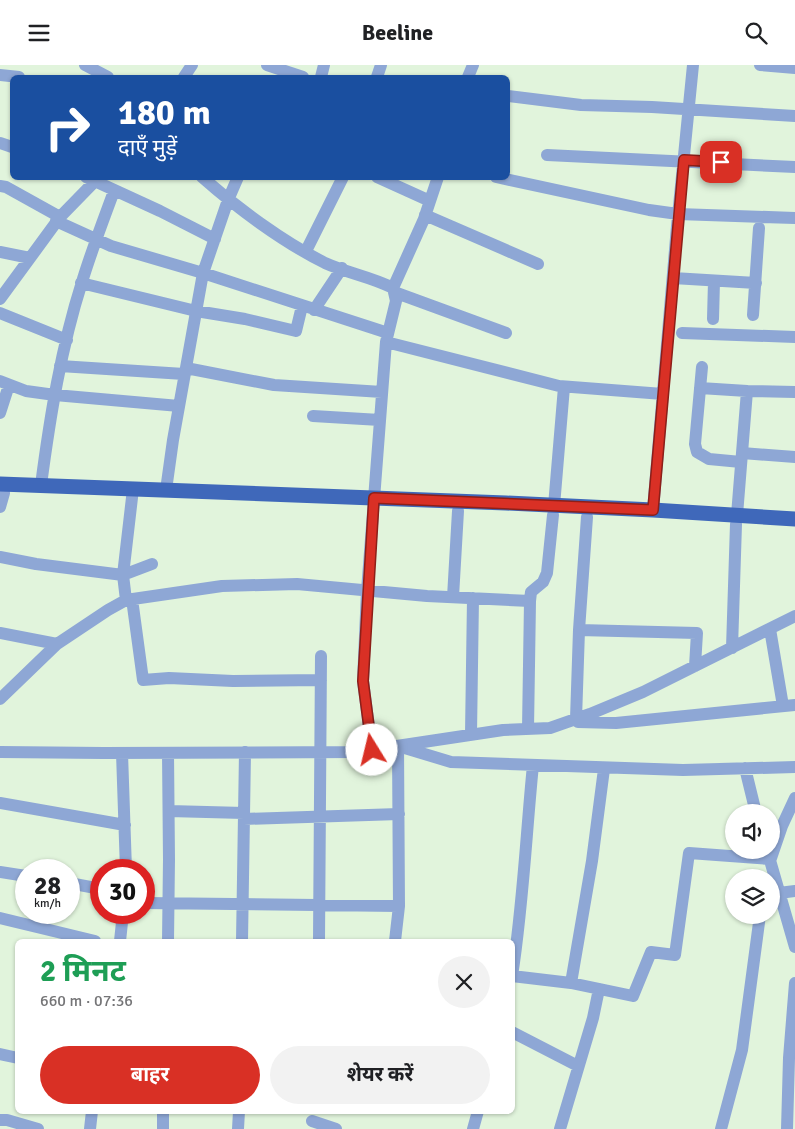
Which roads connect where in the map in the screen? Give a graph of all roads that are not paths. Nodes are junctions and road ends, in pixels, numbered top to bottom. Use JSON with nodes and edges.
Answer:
{"nodes":[{"id":1,"x":85,"y":65,"type":"edge"},
{"id":2,"x":267,"y":65,"type":"edge"},
{"id":3,"x":694,"y":65,"type":"edge"},
{"id":4,"x":760,"y":65,"type":"edge"},
{"id":5,"x":795,"y":68,"type":"edge"},
{"id":6,"x":104,"y":75,"type":"edge"},
{"id":7,"x":297,"y":75,"type":"edge"},
{"id":8,"x":510,"y":96,"type":"edge"},
{"id":9,"x":690,"y":109,"type":"junction"},
{"id":10,"x":795,"y":116,"type":"edge"},
{"id":11,"x":547,"y":155,"type":"dead end"},
{"id":12,"x":684,"y":160,"type":"junction"},
{"id":13,"x":795,"y":167,"type":"edge"},
{"id":14,"x":92,"y":180,"type":"edge"},
{"id":15,"x":95,"y":180,"type":"edge"},
{"id":16,"x":205,"y":180,"type":"edge"},
{"id":17,"x":237,"y":180,"type":"edge"},
{"id":18,"x":341,"y":180,"type":"edge"},
{"id":19,"x":384,"y":180,"type":"edge"},
{"id":20,"x":437,"y":180,"type":"edge"},
{"id":21,"x":510,"y":180,"type":"edge"},
{"id":22,"x":0,"y":186,"type":"edge"},
{"id":23,"x":114,"y":191,"type":"junction"},
{"id":24,"x":228,"y":200,"type":"junction"},
{"id":25,"x":430,"y":201,"type":"junction"},
{"id":26,"x":678,"y":214,"type":"junction"},
{"id":27,"x":425,"y":215,"type":"junction"},
{"id":28,"x":795,"y":218,"type":"edge"},
{"id":29,"x":58,"y":219,"type":"junction"},
{"id":30,"x":759,"y":227,"type":"dead end"},
{"id":31,"x":214,"y":239,"type":"junction"},
{"id":32,"x":96,"y":240,"type":"junction"},
{"id":33,"x":306,"y":251,"type":"junction"},
{"id":34,"x":0,"y":252,"type":"edge"},
{"id":35,"x":30,"y":258,"type":"junction"},
{"id":36,"x":538,"y":264,"type":"dead end"},
{"id":37,"x":342,"y":268,"type":"junction"},
{"id":38,"x":203,"y":273,"type":"junction"},
{"id":39,"x":673,"y":278,"type":"junction"},
{"id":40,"x":714,"y":281,"type":"junction"},
{"id":41,"x":81,"y":283,"type":"junction"},
{"id":42,"x":756,"y":283,"type":"junction"},
{"id":43,"x":394,"y":290,"type":"junction"},
{"id":44,"x":0,"y":299,"type":"edge"},
{"id":45,"x":308,"y":308,"type":"junction"},
{"id":46,"x":196,"y":311,"type":"junction"},
{"id":47,"x":0,"y":313,"type":"edge"},
{"id":48,"x":753,"y":315,"type":"dead end"},
{"id":49,"x":713,"y":319,"type":"dead end"},
{"id":50,"x":506,"y":333,"type":"dead end"},
{"id":51,"x":682,"y":333,"type":"dead end"},
{"id":52,"x":795,"y":337,"type":"edge"},
{"id":53,"x":387,"y":338,"type":"junction"},
{"id":54,"x":67,"y":340,"type":"junction"},
{"id":55,"x":60,"y":366,"type":"junction"},
{"id":56,"x":702,"y":367,"type":"dead end"},
{"id":57,"x":185,"y":371,"type":"junction"},
{"id":58,"x":5,"y":383,"type":"edge"},
{"id":59,"x":564,"y":387,"type":"junction"},
{"id":60,"x":700,"y":388,"type":"junction"},
{"id":61,"x":382,"y":391,"type":"junction"},
{"id":62,"x":747,"y":391,"type":"junction"},
{"id":63,"x":795,"y":392,"type":"edge"},
{"id":64,"x":662,"y":394,"type":"junction"},
{"id":65,"x":55,"y":395,"type":"junction"},
{"id":66,"x":179,"y":406,"type":"junction"},
{"id":67,"x":0,"y":413,"type":"edge"},
{"id":68,"x":313,"y":416,"type":"dead end"},
{"id":69,"x":380,"y":420,"type":"junction"},
{"id":70,"x":741,"y":457,"type":"junction"},
{"id":71,"x":795,"y":457,"type":"edge"},
{"id":72,"x":41,"y":485,"type":"junction"},
{"id":73,"x":166,"y":490,"type":"junction"},
{"id":74,"x":1,"y":494,"type":"edge"},
{"id":75,"x":132,"y":494,"type":"junction"},
{"id":76,"x":374,"y":503,"type":"junction"},
{"id":77,"x":553,"y":510,"type":"junction"},
{"id":78,"x":653,"y":510,"type":"junction"},
{"id":79,"x":458,"y":511,"type":"junction"},
{"id":80,"x":587,"y":517,"type":"junction"},
{"id":81,"x":737,"y":519,"type":"junction"},
{"id":82,"x":795,"y":519,"type":"edge"},
{"id":83,"x":795,"y":527,"type":"edge"},
{"id":84,"x":0,"y":557,"type":"edge"},
{"id":85,"x":152,"y":564,"type":"dead end"},
{"id":86,"x":123,"y":575,"type":"junction"},
{"id":87,"x":367,"y":591,"type":"junction"},
{"id":88,"x":453,"y":597,"type":"junction"},
{"id":89,"x":473,"y":598,"type":"junction"},
{"id":90,"x":129,"y":600,"type":"junction"},
{"id":91,"x":530,"y":601,"type":"junction"},
{"id":92,"x":795,"y":616,"type":"edge"},
{"id":93,"x":770,"y":629,"type":"junction"},
{"id":94,"x":579,"y":630,"type":"junction"},
{"id":95,"x":0,"y":633,"type":"edge"},
{"id":96,"x":57,"y":644,"type":"junction"},
{"id":97,"x":732,"y":648,"type":"junction"},
{"id":98,"x":321,"y":656,"type":"dead end"},
{"id":99,"x":695,"y":666,"type":"junction"},
{"id":100,"x":321,"y":680,"type":"junction"},
{"id":101,"x":0,"y":699,"type":"edge"},
{"id":102,"x":789,"y":705,"type":"edge"},
{"id":103,"x":573,"y":721,"type":"junction"},
{"id":104,"x":528,"y":729,"type":"junction"},
{"id":105,"x":471,"y":734,"type":"junction"},
{"id":106,"x":398,"y":746,"type":"junction"},
{"id":107,"x":372,"y":750,"type":"junction"},
{"id":108,"x":0,"y":752,"type":"edge"},
{"id":109,"x":244,"y":752,"type":"junction"},
{"id":110,"x":320,"y":752,"type":"junction"},
{"id":111,"x":122,"y":753,"type":"junction"},
{"id":112,"x":168,"y":753,"type":"junction"},
{"id":113,"x":533,"y":765,"type":"junction"},
{"id":114,"x":795,"y":767,"type":"edge"},
{"id":115,"x":746,"y":768,"type":"junction"},
{"id":116,"x":604,"y":769,"type":"junction"},
{"id":117,"x":795,"y":798,"type":"edge"},
{"id":118,"x":0,"y":803,"type":"edge"},
{"id":119,"x":754,"y":804,"type":"edge"},
{"id":120,"x":169,"y":811,"type":"junction"},
{"id":121,"x":399,"y":815,"type":"junction"},
{"id":122,"x":244,"y":816,"type":"junction"},
{"id":123,"x":320,"y":817,"type":"junction"},
{"id":124,"x":125,"y":825,"type":"junction"},
{"id":125,"x":780,"y":830,"type":"edge"},
{"id":126,"x":725,"y":854,"type":"edge"},
{"id":127,"x":126,"y":859,"type":"edge"},
{"id":128,"x":0,"y":872,"type":"edge"},
{"id":129,"x":15,"y":874,"type":"edge"},
{"id":130,"x":795,"y":891,"type":"edge"},
{"id":131,"x":780,"y":893,"type":"edge"},
{"id":132,"x":780,"y":896,"type":"edge"},
{"id":133,"x":155,"y":903,"type":"edge"},
{"id":134,"x":168,"y":903,"type":"junction"},
{"id":135,"x":243,"y":905,"type":"junction"},
{"id":136,"x":319,"y":905,"type":"junction"},
{"id":137,"x":399,"y":906,"type":"junction"},
{"id":138,"x":0,"y":918,"type":"edge"},
{"id":139,"x":122,"y":924,"type":"edge"},
{"id":140,"x":759,"y":924,"type":"edge"},
{"id":141,"x":87,"y":939,"type":"edge"},
{"id":142,"x":120,"y":939,"type":"edge"},
{"id":143,"x":168,"y":939,"type":"edge"},
{"id":144,"x":242,"y":939,"type":"edge"},
{"id":145,"x":319,"y":939,"type":"edge"},
{"id":146,"x":395,"y":939,"type":"edge"},
{"id":147,"x":795,"y":947,"type":"edge"},
{"id":148,"x":515,"y":955,"type":"edge"},
{"id":149,"x":515,"y":976,"type":"edge"},
{"id":150,"x":572,"y":983,"type":"junction"},
{"id":151,"x":795,"y":983,"type":"edge"},
{"id":152,"x":599,"y":989,"type":"junction"},
{"id":153,"x":794,"y":1013,"type":"edge"},
{"id":154,"x":515,"y":1034,"type":"edge"},
{"id":155,"x":0,"y":1054,"type":"edge"},
{"id":156,"x":15,"y":1057,"type":"edge"},
{"id":157,"x":792,"y":1059,"type":"edge"},
{"id":158,"x":578,"y":1066,"type":"junction"},
{"id":159,"x":92,"y":1114,"type":"edge"},
{"id":160,"x":163,"y":1114,"type":"edge"},
{"id":161,"x":239,"y":1114,"type":"edge"},
{"id":162,"x":477,"y":1114,"type":"edge"},
{"id":163,"x":0,"y":1120,"type":"edge"},
{"id":164,"x":312,"y":1120,"type":"edge"},
{"id":165,"x":38,"y":1129,"type":"edge"},
{"id":166,"x":90,"y":1129,"type":"edge"},
{"id":167,"x":163,"y":1129,"type":"edge"},
{"id":168,"x":238,"y":1129,"type":"edge"},
{"id":169,"x":336,"y":1129,"type":"edge"},
{"id":170,"x":473,"y":1129,"type":"edge"},
{"id":171,"x":560,"y":1129,"type":"edge"},
{"id":172,"x":721,"y":1129,"type":"edge"},
{"id":173,"x":787,"y":1129,"type":"edge"}],
"edges":[{"from":1,"to":6,"type":"street"},
{"from":2,"to":7,"type":"street"},
{"from":3,"to":9,"type":"street"},
{"from":4,"to":5,"type":"street"},
{"from":8,"to":9,"type":"street"},
{"from":9,"to":10,"type":"street"},
{"from":9,"to":12,"type":"street"},
{"from":11,"to":12,"type":"street"},
{"from":12,"to":13,"type":"street"},
{"from":12,"to":26,"type":"street"},
{"from":14,"to":29,"type":"street"},
{"from":15,"to":23,"type":"street"},
{"from":16,"to":24,"type":"street"},
{"from":17,"to":24,"type":"street"},
{"from":18,"to":33,"type":"street"},
{"from":19,"to":25,"type":"street"},
{"from":20,"to":25,"type":"street"},
{"from":21,"to":26,"type":"street"},
{"from":22,"to":29,"type":"street"},
{"from":23,"to":31,"type":"street"},
{"from":23,"to":32,"type":"street"},
{"from":24,"to":31,"type":"street"},
{"from":24,"to":33,"type":"street"},
{"from":25,"to":27,"type":"street"},
{"from":26,"to":28,"type":"street"},
{"from":26,"to":39,"type":"street"},
{"from":27,"to":36,"type":"street"},
{"from":27,"to":43,"type":"street"},
{"from":29,"to":32,"type":"street"},
{"from":29,"to":35,"type":"street"},
{"from":30,"to":42,"type":"street"},
{"from":31,"to":38,"type":"street"},
{"from":32,"to":38,"type":"street"},
{"from":32,"to":41,"type":"street"},
{"from":33,"to":37,"type":"street"},
{"from":34,"to":35,"type":"street"},
{"from":35,"to":44,"type":"street"},
{"from":37,"to":43,"type":"street"},
{"from":37,"to":45,"type":"street"},
{"from":38,"to":45,"type":"street"},
{"from":38,"to":46,"type":"street"},
{"from":39,"to":40,"type":"street"},
{"from":39,"to":64,"type":"street"},
{"from":40,"to":42,"type":"street"},
{"from":40,"to":49,"type":"street"},
{"from":41,"to":46,"type":"street"},
{"from":41,"to":54,"type":"street"},
{"from":42,"to":48,"type":"street"},
{"from":43,"to":50,"type":"street"},
{"from":43,"to":53,"type":"street"},
{"from":45,"to":46,"type":"street"},
{"from":45,"to":53,"type":"street"},
{"from":46,"to":57,"type":"street"},
{"from":47,"to":54,"type":"street"},
{"from":51,"to":52,"type":"street"},
{"from":53,"to":59,"type":"street"},
{"from":53,"to":61,"type":"street"},
{"from":54,"to":55,"type":"street"},
{"from":55,"to":57,"type":"street"},
{"from":55,"to":65,"type":"street"},
{"from":56,"to":60,"type":"street"},
{"from":57,"to":61,"type":"street"},
{"from":57,"to":66,"type":"street"},
{"from":58,"to":65,"type":"street"},
{"from":58,"to":67,"type":"street"},
{"from":59,"to":64,"type":"street"},
{"from":59,"to":77,"type":"street"},
{"from":60,"to":62,"type":"street"},
{"from":60,"to":70,"type":"street"},
{"from":61,"to":69,"type":"street"},
{"from":62,"to":63,"type":"street"},
{"from":62,"to":70,"type":"street"},
{"from":64,"to":78,"type":"street"},
{"from":65,"to":66,"type":"street"},
{"from":65,"to":72,"type":"street"},
{"from":66,"to":73,"type":"street"},
{"from":68,"to":69,"type":"street"},
{"from":69,"to":76,"type":"street"},
{"from":70,"to":71,"type":"street"},
{"from":70,"to":81,"type":"street"},
{"from":72,"to":74,"type":"main road"},
{"from":72,"to":75,"type":"main road"},
{"from":73,"to":75,"type":"main road"},
{"from":73,"to":76,"type":"main road"},
{"from":74,"to":75,"type":"main road"},
{"from":75,"to":76,"type":"main road"},
{"from":75,"to":86,"type":"street"},
{"from":76,"to":77,"type":"main road"},
{"from":76,"to":79,"type":"main road"},
{"from":76,"to":87,"type":"street"},
{"from":77,"to":78,"type":"main road"},
{"from":77,"to":79,"type":"main road"},
{"from":77,"to":80,"type":"main road"},
{"from":77,"to":91,"type":"street"},
{"from":78,"to":81,"type":"main road"},
{"from":79,"to":88,"type":"street"},
{"from":80,"to":81,"type":"main road"},
{"from":80,"to":94,"type":"street"},
{"from":81,"to":82,"type":"main road"},
{"from":81,"to":83,"type":"main road"},
{"from":81,"to":97,"type":"street"},
{"from":84,"to":86,"type":"street"},
{"from":85,"to":86,"type":"street"},
{"from":86,"to":90,"type":"street"},
{"from":87,"to":88,"type":"street"},
{"from":87,"to":90,"type":"street"},
{"from":87,"to":107,"type":"street"},
{"from":88,"to":89,"type":"street"},
{"from":89,"to":91,"type":"street"},
{"from":89,"to":105,"type":"street"},
{"from":90,"to":96,"type":"street"},
{"from":90,"to":100,"type":"street"},
{"from":91,"to":104,"type":"street"},
{"from":92,"to":93,"type":"street"},
{"from":93,"to":97,"type":"street"},
{"from":93,"to":102,"type":"street"},
{"from":94,"to":99,"type":"street"},
{"from":94,"to":103,"type":"street"},
{"from":95,"to":96,"type":"street"},
{"from":96,"to":101,"type":"street"},
{"from":97,"to":99,"type":"street"},
{"from":98,"to":100,"type":"street"},
{"from":99,"to":103,"type":"street"},
{"from":100,"to":110,"type":"street"},
{"from":102,"to":103,"type":"street"},
{"from":103,"to":104,"type":"street"},
{"from":104,"to":105,"type":"street"},
{"from":105,"to":106,"type":"street"},
{"from":106,"to":107,"type":"street"},
{"from":106,"to":113,"type":"street"},
{"from":106,"to":121,"type":"street"},
{"from":107,"to":110,"type":"street"},
{"from":108,"to":111,"type":"street"},
{"from":109,"to":110,"type":"street"},
{"from":109,"to":112,"type":"street"},
{"from":109,"to":122,"type":"street"},
{"from":110,"to":123,"type":"street"},
{"from":111,"to":112,"type":"street"},
{"from":111,"to":124,"type":"street"},
{"from":112,"to":120,"type":"street"},
{"from":113,"to":116,"type":"street"},
{"from":113,"to":148,"type":"street"},
{"from":114,"to":115,"type":"street"},
{"from":115,"to":116,"type":"street"},
{"from":115,"to":119,"type":"street"},
{"from":116,"to":150,"type":"street"},
{"from":117,"to":125,"type":"street"},
{"from":118,"to":124,"type":"street"},
{"from":120,"to":122,"type":"street"},
{"from":120,"to":134,"type":"street"},
{"from":121,"to":123,"type":"street"},
{"from":121,"to":137,"type":"street"},
{"from":122,"to":123,"type":"street"},
{"from":122,"to":135,"type":"street"},
{"from":123,"to":136,"type":"street"},
{"from":124,"to":127,"type":"street"},
{"from":126,"to":152,"type":"street"},
{"from":128,"to":129,"type":"street"},
{"from":130,"to":131,"type":"street"},
{"from":132,"to":147,"type":"street"},
{"from":133,"to":134,"type":"street"},
{"from":134,"to":135,"type":"street"},
{"from":134,"to":143,"type":"street"},
{"from":135,"to":136,"type":"street"},
{"from":135,"to":144,"type":"street"},
{"from":136,"to":137,"type":"street"},
{"from":136,"to":145,"type":"street"},
{"from":137,"to":146,"type":"street"},
{"from":138,"to":141,"type":"street"},
{"from":139,"to":142,"type":"street"},
{"from":140,"to":172,"type":"street"},
{"from":149,"to":150,"type":"street"},
{"from":150,"to":152,"type":"street"},
{"from":151,"to":153,"type":"street"},
{"from":152,"to":158,"type":"street"},
{"from":153,"to":157,"type":"street"},
{"from":154,"to":158,"type":"street"},
{"from":155,"to":156,"type":"street"},
{"from":157,"to":173,"type":"street"},
{"from":158,"to":171,"type":"street"},
{"from":159,"to":166,"type":"street"},
{"from":160,"to":167,"type":"street"},
{"from":161,"to":168,"type":"street"},
{"from":162,"to":170,"type":"street"},
{"from":163,"to":165,"type":"street"},
{"from":164,"to":169,"type":"street"}]}
